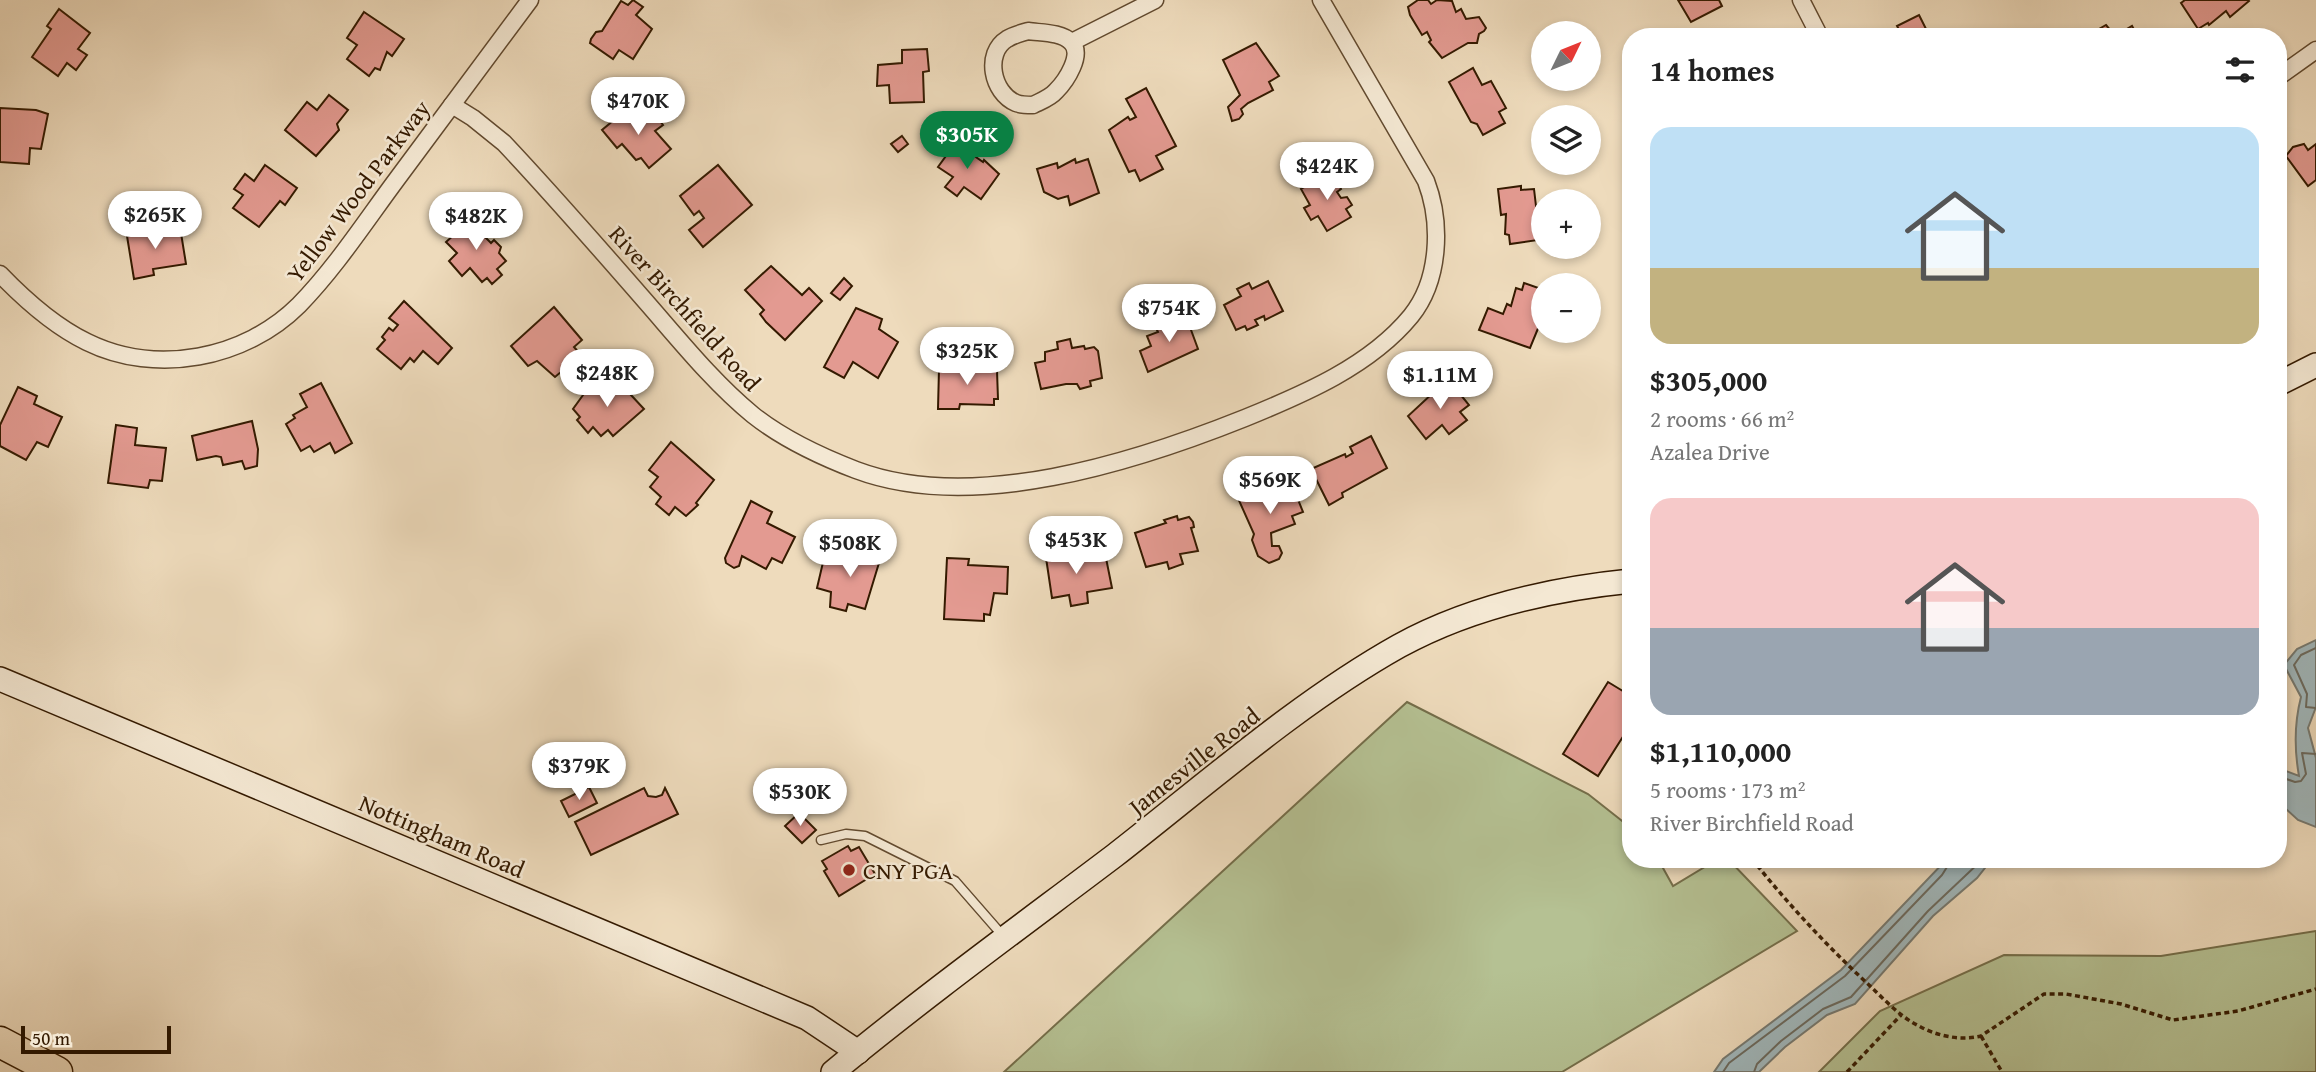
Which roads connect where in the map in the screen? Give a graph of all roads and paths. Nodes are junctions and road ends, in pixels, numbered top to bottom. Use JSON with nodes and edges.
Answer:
{"nodes":[{"id":1,"x":530,"y":0,"type":"edge"},
{"id":2,"x":1155,"y":0,"type":"edge"},
{"id":3,"x":1321,"y":0,"type":"edge"},
{"id":4,"x":1801,"y":0,"type":"edge"},
{"id":5,"x":1815,"y":28,"type":"edge"},
{"id":6,"x":1072,"y":42,"type":"junction"},
{"id":7,"x":2316,"y":50,"type":"edge"},
{"id":8,"x":2287,"y":71,"type":"edge"},
{"id":9,"x":452,"y":105,"type":"junction"},
{"id":10,"x":0,"y":274,"type":"edge"},
{"id":11,"x":2316,"y":365,"type":"edge"},
{"id":12,"x":2287,"y":380,"type":"edge"},
{"id":13,"x":1622,"y":582,"type":"edge"},
{"id":14,"x":0,"y":679,"type":"edge"},
{"id":15,"x":821,"y":840,"type":"dead end"},
{"id":16,"x":1760,"y":868,"type":"edge"},
{"id":17,"x":1005,"y":939,"type":"junction"},
{"id":18,"x":2316,"y":989,"type":"edge"},
{"id":19,"x":1902,"y":1014,"type":"junction"},
{"id":20,"x":1981,"y":1036,"type":"junction"},
{"id":21,"x":0,"y":1042,"type":"edge"},
{"id":22,"x":858,"y":1052,"type":"junction"},
{"id":23,"x":57,"y":1072,"type":"edge"},
{"id":24,"x":833,"y":1072,"type":"edge"},
{"id":25,"x":1847,"y":1072,"type":"edge"},
{"id":26,"x":2002,"y":1072,"type":"edge"}],
"edges":[{"from":1,"to":9,"type":"street","name":"Yellow Wood Parkway"},
{"from":2,"to":6,"type":"street"},
{"from":3,"to":9,"type":"street","name":"River Birchfield Road"},
{"from":4,"to":5,"type":"street"},
{"from":6,"to":6,"type":"street"},
{"from":7,"to":8,"type":"street"},
{"from":9,"to":10,"type":"street","name":"Yellow Wood Parkway"},
{"from":11,"to":12,"type":"street"},
{"from":13,"to":17,"type":"street","name":"Jamesville Road"},
{"from":14,"to":22,"type":"street","name":"Nottingham Road"},
{"from":15,"to":17,"type":"lane"},
{"from":16,"to":19,"type":"path"},
{"from":17,"to":22,"type":"street","name":"Jamesville Road"},
{"from":18,"to":20,"type":"path"},
{"from":19,"to":20,"type":"path"},
{"from":19,"to":25,"type":"path"},
{"from":20,"to":26,"type":"path"},
{"from":21,"to":23,"type":"highway"},
{"from":22,"to":24,"type":"street","name":"Jamesville Road"}]}
